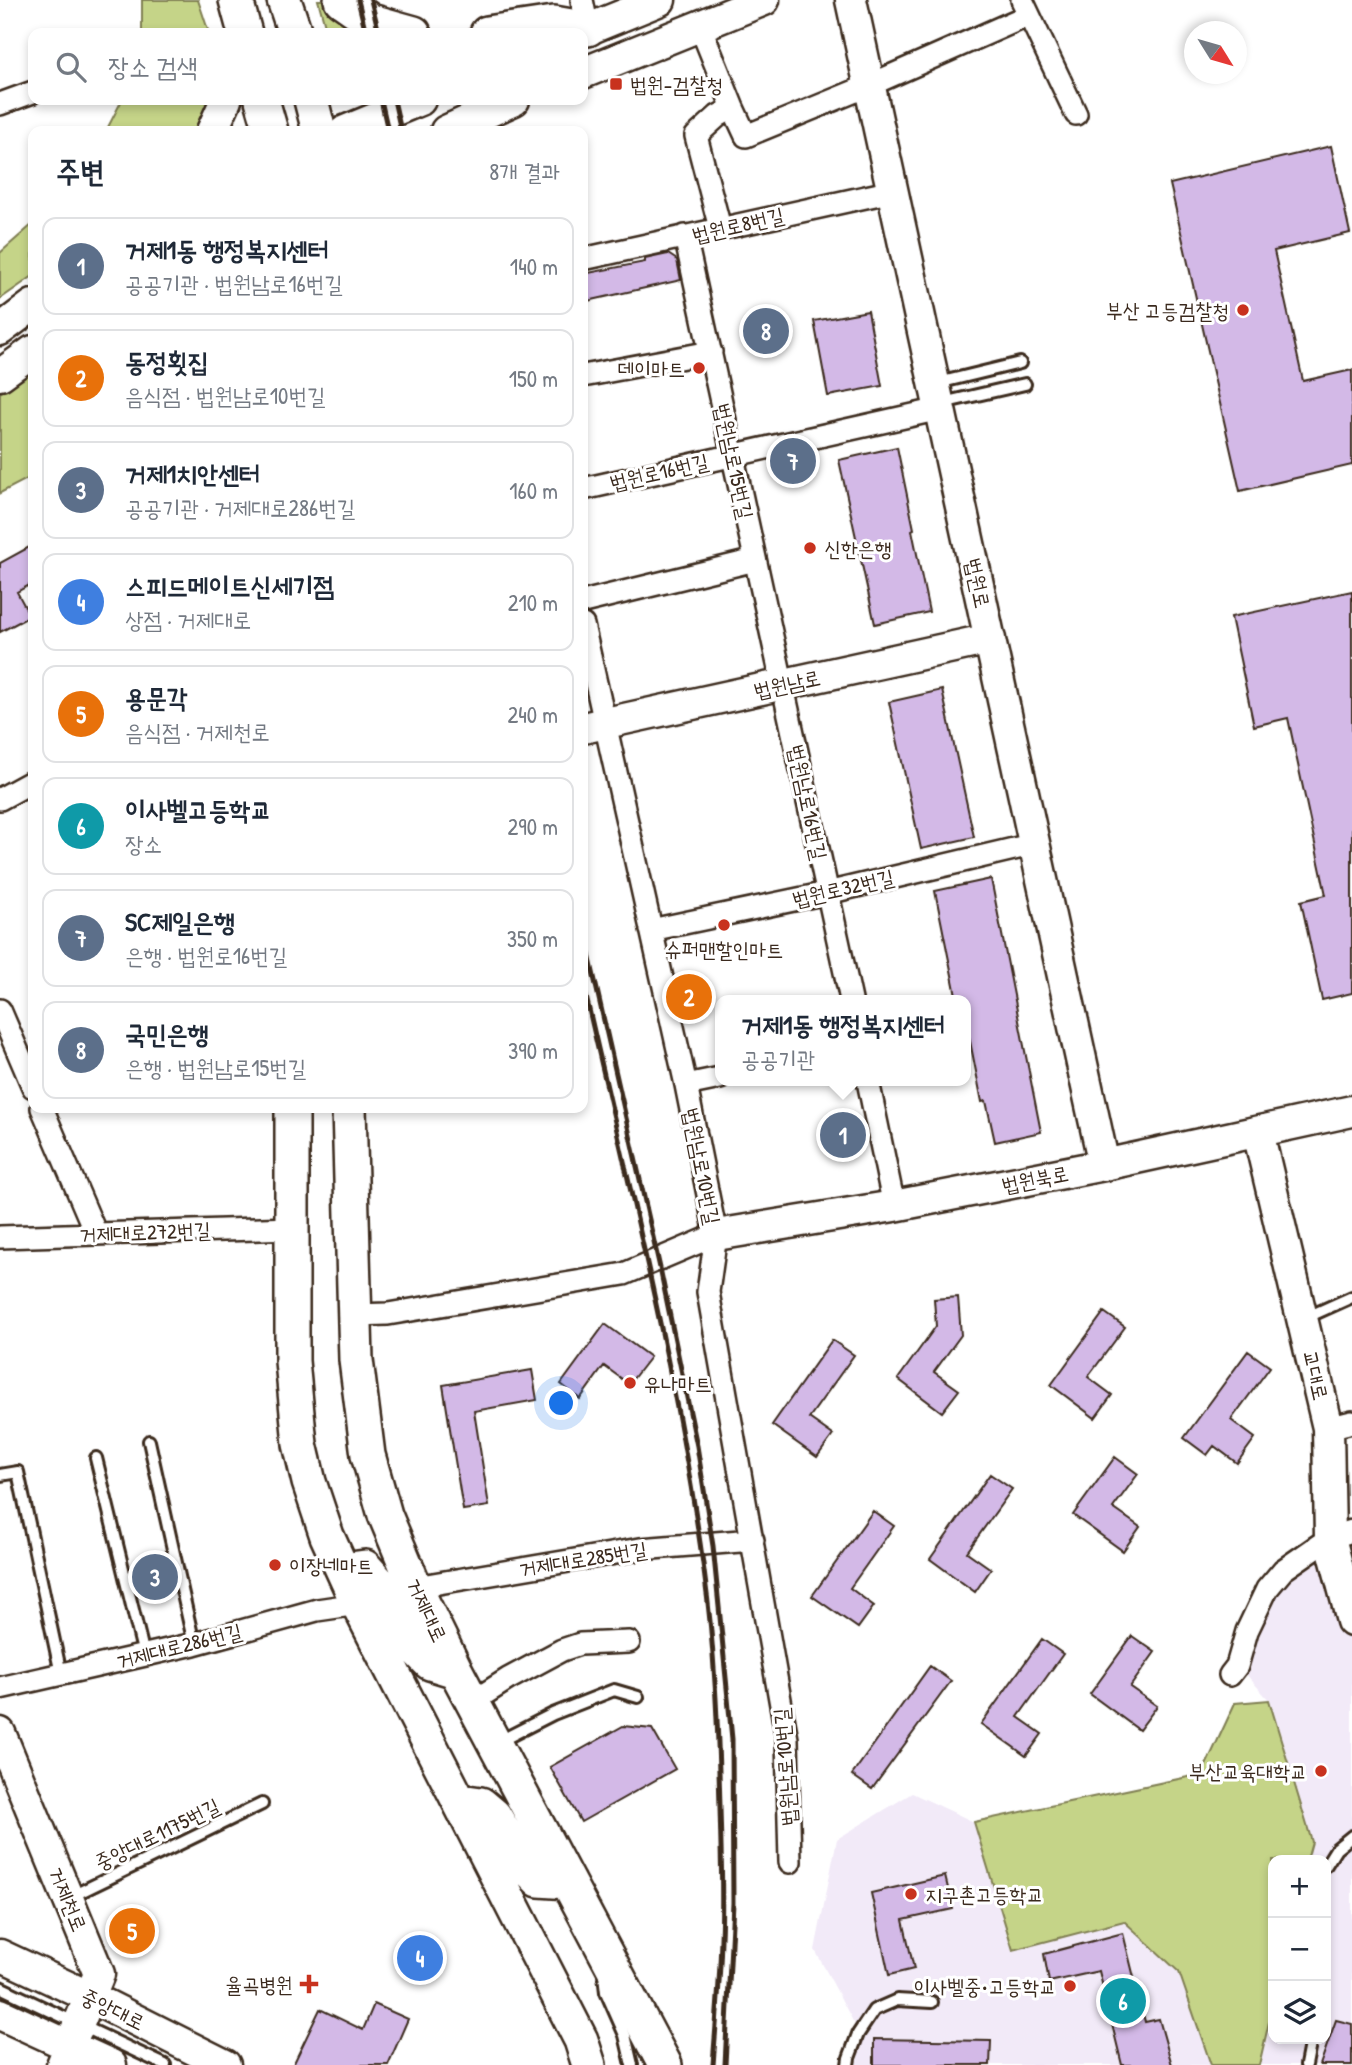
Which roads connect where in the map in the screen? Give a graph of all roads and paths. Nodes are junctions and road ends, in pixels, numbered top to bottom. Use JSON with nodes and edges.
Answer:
{"nodes":[{"id":1,"x":341,"y":0,"type":"edge"},
{"id":2,"x":660,"y":0,"type":"edge"},
{"id":3,"x":764,"y":0,"type":"edge"},
{"id":4,"x":851,"y":0,"type":"edge"},
{"id":5,"x":1026,"y":8,"type":"edge"},
{"id":6,"x":583,"y":21,"type":"edge"},
{"id":7,"x":700,"y":26,"type":"junction"},
{"id":8,"x":396,"y":28,"type":"edge"},
{"id":9,"x":520,"y":28,"type":"edge"},
{"id":10,"x":588,"y":71,"type":"edge"},
{"id":11,"x":870,"y":85,"type":"junction"},
{"id":12,"x":28,"y":94,"type":"edge"},
{"id":13,"x":0,"y":104,"type":"edge"},
{"id":14,"x":224,"y":105,"type":"edge"},
{"id":15,"x":263,"y":105,"type":"edge"},
{"id":16,"x":312,"y":105,"type":"edge"},
{"id":17,"x":408,"y":105,"type":"edge"},
{"id":18,"x":502,"y":105,"type":"edge"},
{"id":19,"x":507,"y":105,"type":"edge"},
{"id":20,"x":733,"y":108,"type":"junction"},
{"id":21,"x":1076,"y":114,"type":"dead end"},
{"id":22,"x":214,"y":126,"type":"edge"},
{"id":23,"x":270,"y":126,"type":"edge"},
{"id":24,"x":318,"y":126,"type":"edge"},
{"id":25,"x":357,"y":126,"type":"edge"},
{"id":26,"x":457,"y":126,"type":"edge"},
{"id":27,"x":483,"y":126,"type":"edge"},
{"id":28,"x":893,"y":191,"type":"junction"},
{"id":29,"x":720,"y":228,"type":"junction"},
{"id":30,"x":685,"y":236,"type":"junction"},
{"id":31,"x":588,"y":258,"type":"edge"},
{"id":32,"x":28,"y":309,"type":"edge"},
{"id":33,"x":0,"y":330,"type":"edge"},
{"id":34,"x":711,"y":352,"type":"junction"},
{"id":35,"x":28,"y":355,"type":"edge"},
{"id":36,"x":1020,"y":363,"type":"dead end"},
{"id":37,"x":0,"y":375,"type":"edge"},
{"id":38,"x":588,"y":375,"type":"edge"},
{"id":39,"x":1025,"y":384,"type":"dead end"},
{"id":40,"x":938,"y":399,"type":"junction"},
{"id":41,"x":733,"y":455,"type":"junction"},
{"id":42,"x":588,"y":488,"type":"edge"},
{"id":43,"x":755,"y":560,"type":"junction"},
{"id":44,"x":588,"y":601,"type":"edge"},
{"id":45,"x":990,"y":639,"type":"junction"},
{"id":46,"x":588,"y":671,"type":"edge"},
{"id":47,"x":783,"y":685,"type":"junction"},
{"id":48,"x":594,"y":726,"type":"edge"},
{"id":49,"x":28,"y":784,"type":"edge"},
{"id":50,"x":0,"y":799,"type":"edge"},
{"id":51,"x":1035,"y":844,"type":"junction"},
{"id":52,"x":827,"y":893,"type":"junction"},
{"id":53,"x":651,"y":930,"type":"junction"},
{"id":54,"x":849,"y":995,"type":"edge"},
{"id":55,"x":0,"y":1010,"type":"edge"},
{"id":56,"x":28,"y":1075,"type":"edge"},
{"id":57,"x":715,"y":1079,"type":"edge"},
{"id":58,"x":686,"y":1085,"type":"junction"},
{"id":59,"x":869,"y":1086,"type":"edge"},
{"id":60,"x":1352,"y":1111,"type":"edge"},
{"id":61,"x":44,"y":1113,"type":"edge"},
{"id":62,"x":292,"y":1113,"type":"edge"},
{"id":63,"x":349,"y":1113,"type":"edge"},
{"id":64,"x":1258,"y":1132,"type":"junction"},
{"id":65,"x":1104,"y":1165,"type":"junction"},
{"id":66,"x":894,"y":1206,"type":"junction"},
{"id":67,"x":291,"y":1228,"type":"junction"},
{"id":68,"x":96,"y":1234,"type":"junction"},
{"id":69,"x":716,"y":1235,"type":"junction"},
{"id":70,"x":0,"y":1237,"type":"edge"},
{"id":71,"x":1352,"y":1297,"type":"edge"},
{"id":72,"x":354,"y":1315,"type":"junction"},
{"id":73,"x":1303,"y":1320,"type":"junction"},
{"id":74,"x":1340,"y":1425,"type":"edge"},
{"id":75,"x":149,"y":1441,"type":"dead end"},
{"id":76,"x":96,"y":1458,"type":"dead end"},
{"id":77,"x":0,"y":1475,"type":"edge"},
{"id":78,"x":1341,"y":1534,"type":"edge"},
{"id":79,"x":753,"y":1540,"type":"junction"},
{"id":80,"x":343,"y":1570,"type":"junction"},
{"id":81,"x":415,"y":1587,"type":"junction"},
{"id":82,"x":358,"y":1604,"type":"junction"},
{"id":83,"x":1352,"y":1621,"type":"edge"},
{"id":84,"x":629,"y":1642,"type":"dead end"},
{"id":85,"x":194,"y":1644,"type":"junction"},
{"id":86,"x":144,"y":1655,"type":"junction"},
{"id":87,"x":456,"y":1671,"type":"junction"},
{"id":88,"x":61,"y":1674,"type":"junction"},
{"id":89,"x":1230,"y":1675,"type":"dead end"},
{"id":90,"x":0,"y":1688,"type":"edge"},
{"id":91,"x":638,"y":1697,"type":"dead end"},
{"id":92,"x":472,"y":1702,"type":"junction"},
{"id":93,"x":0,"y":1733,"type":"edge"},
{"id":94,"x":495,"y":1743,"type":"junction"},
{"id":95,"x":460,"y":1801,"type":"junction"},
{"id":96,"x":262,"y":1804,"type":"dead end"},
{"id":97,"x":1352,"y":1836,"type":"edge"},
{"id":98,"x":1331,"y":1857,"type":"edge"},
{"id":99,"x":790,"y":1862,"type":"dead end"},
{"id":100,"x":568,"y":1882,"type":"junction"},
{"id":101,"x":68,"y":1898,"type":"junction"},
{"id":102,"x":598,"y":1940,"type":"junction"},
{"id":103,"x":0,"y":1955,"type":"edge"},
{"id":104,"x":0,"y":1987,"type":"edge"},
{"id":105,"x":932,"y":2002,"type":"dead end"},
{"id":106,"x":0,"y":2014,"type":"edge"},
{"id":107,"x":76,"y":2033,"type":"edge"},
{"id":108,"x":1310,"y":2044,"type":"edge"},
{"id":109,"x":582,"y":2057,"type":"edge"},
{"id":110,"x":111,"y":2065,"type":"edge"},
{"id":111,"x":165,"y":2065,"type":"edge"},
{"id":112,"x":225,"y":2065,"type":"edge"},
{"id":113,"x":632,"y":2065,"type":"edge"},
{"id":114,"x":665,"y":2065,"type":"edge"},
{"id":115,"x":848,"y":2065,"type":"edge"},
{"id":116,"x":1306,"y":2065,"type":"edge"}],
"edges":[{"from":1,"to":8,"type":"main road"},
{"from":2,"to":6,"type":"main road"},
{"from":3,"to":7,"type":"main road"},
{"from":4,"to":11,"type":"main road","name":"법원로"},
{"from":5,"to":11,"type":"street"},
{"from":5,"to":21,"type":"street"},
{"from":6,"to":9,"type":"main road"},
{"from":7,"to":10,"type":"main road"},
{"from":7,"to":20,"type":"street"},
{"from":11,"to":20,"type":"street"},
{"from":11,"to":28,"type":"main road","name":"법원로"},
{"from":12,"to":13,"type":"street"},
{"from":14,"to":22,"type":"main road"},
{"from":15,"to":23,"type":"main road"},
{"from":16,"to":24,"type":"main road"},
{"from":17,"to":25,"type":"main road"},
{"from":18,"to":26,"type":"main road"},
{"from":19,"to":27,"type":"main road"},
{"from":20,"to":29,"type":"street"},
{"from":28,"to":29,"type":"street","name":"법원로8번길"},
{"from":28,"to":40,"type":"main road","name":"법원로"},
{"from":29,"to":30,"type":"street","name":"법원로8번길"},
{"from":30,"to":31,"type":"street","name":"법원로8번길"},
{"from":30,"to":34,"type":"street","name":"법원남로15번길"},
{"from":32,"to":33,"type":"main road"},
{"from":34,"to":38,"type":"street"},
{"from":34,"to":41,"type":"street","name":"법원남로15번길"},
{"from":35,"to":37,"type":"main road"},
{"from":36,"to":40,"type":"lane"},
{"from":39,"to":40,"type":"lane"},
{"from":40,"to":41,"type":"street","name":"법원로16번길"},
{"from":40,"to":45,"type":"main road","name":"법원로"},
{"from":41,"to":42,"type":"street","name":"법원로16번길"},
{"from":41,"to":43,"type":"street","name":"법원남로15번길"},
{"from":43,"to":44,"type":"street"},
{"from":43,"to":47,"type":"street","name":"법원남로15번길"},
{"from":45,"to":47,"type":"main road","name":"법원남로"},
{"from":45,"to":51,"type":"main road","name":"법원로"},
{"from":46,"to":48,"type":"street","name":"법원남로10번길"},
{"from":47,"to":48,"type":"main road","name":"법원남로"},
{"from":47,"to":52,"type":"street","name":"법원남로16번길"},
{"from":48,"to":53,"type":"street","name":"법원남로10번길"},
{"from":49,"to":50,"type":"street"},
{"from":51,"to":52,"type":"street","name":"법원로32번길"},
{"from":51,"to":65,"type":"main road","name":"법원로"},
{"from":52,"to":53,"type":"street","name":"법원로32번길"},
{"from":52,"to":54,"type":"street","name":"법원남로16번길"},
{"from":53,"to":58,"type":"street","name":"법원남로10번길"},
{"from":55,"to":56,"type":"street"},
{"from":57,"to":58,"type":"street"},
{"from":58,"to":69,"type":"street","name":"법원남로10번길"},
{"from":59,"to":66,"type":"street"},
{"from":60,"to":64,"type":"main road","name":"법원북로"},
{"from":61,"to":68,"type":"street"},
{"from":62,"to":67,"type":"main road"},
{"from":63,"to":72,"type":"main road","name":"거제대로"},
{"from":64,"to":65,"type":"main road","name":"법원북로"},
{"from":64,"to":73,"type":"main road","name":"교대로"},
{"from":65,"to":66,"type":"main road","name":"법원북로"},
{"from":66,"to":69,"type":"main road","name":"법원북로"},
{"from":67,"to":68,"type":"street","name":"거제대로272번길"},
{"from":67,"to":80,"type":"main road"},
{"from":68,"to":70,"type":"street","name":"거제대로272번길"},
{"from":69,"to":72,"type":"street"},
{"from":69,"to":79,"type":"street","name":"법원남로10번길"},
{"from":71,"to":73,"type":"lane"},
{"from":72,"to":81,"type":"main road","name":"거제대로"},
{"from":73,"to":74,"type":"main road","name":"교대로"},
{"from":74,"to":78,"type":"main road","name":"교대로"},
{"from":75,"to":85,"type":"lane"},
{"from":76,"to":86,"type":"lane"},
{"from":77,"to":88,"type":"lane"},
{"from":78,"to":83,"type":"main road","name":"교대로"},
{"from":78,"to":89,"type":"street"},
{"from":79,"to":81,"type":"street","name":"거제대로285번길"},
{"from":79,"to":99,"type":"street","name":"법원남로10번길"},
{"from":80,"to":82,"type":"main road"},
{"from":80,"to":87,"type":"main road"},
{"from":81,"to":87,"type":"main road","name":"거제대로"},
{"from":82,"to":85,"type":"street","name":"거제대로286번길"},
{"from":82,"to":95,"type":"main road"},
{"from":84,"to":92,"type":"street"},
{"from":85,"to":86,"type":"street","name":"거제대로286번길"},
{"from":86,"to":88,"type":"street","name":"거제대로286번길"},
{"from":87,"to":92,"type":"main road","name":"거제대로"},
{"from":88,"to":90,"type":"street","name":"거제대로286번길"},
{"from":91,"to":94,"type":"lane"},
{"from":92,"to":94,"type":"main road","name":"거제대로"},
{"from":93,"to":101,"type":"main road","name":"거제천로"},
{"from":94,"to":100,"type":"main road","name":"거제대로"},
{"from":95,"to":100,"type":"main road"},
{"from":95,"to":109,"type":"main road"},
{"from":96,"to":101,"type":"lane","name":"중앙대로1175번길"},
{"from":97,"to":98,"type":"lane"},
{"from":100,"to":102,"type":"main road","name":"거제대로"},
{"from":101,"to":107,"type":"main road","name":"거제천로"},
{"from":102,"to":113,"type":"lane"},
{"from":102,"to":114,"type":"main road","name":"거제대로"},
{"from":103,"to":107,"type":"main road","name":"중앙대로"},
{"from":104,"to":107,"type":"lane"},
{"from":105,"to":115,"type":"lane"},
{"from":106,"to":107,"type":"main road","name":"중앙대로"},
{"from":107,"to":110,"type":"main road","name":"중앙대로"},
{"from":107,"to":111,"type":"lane"},
{"from":107,"to":112,"type":"main road","name":"중앙대로"},
{"from":108,"to":116,"type":"lane"}]}
